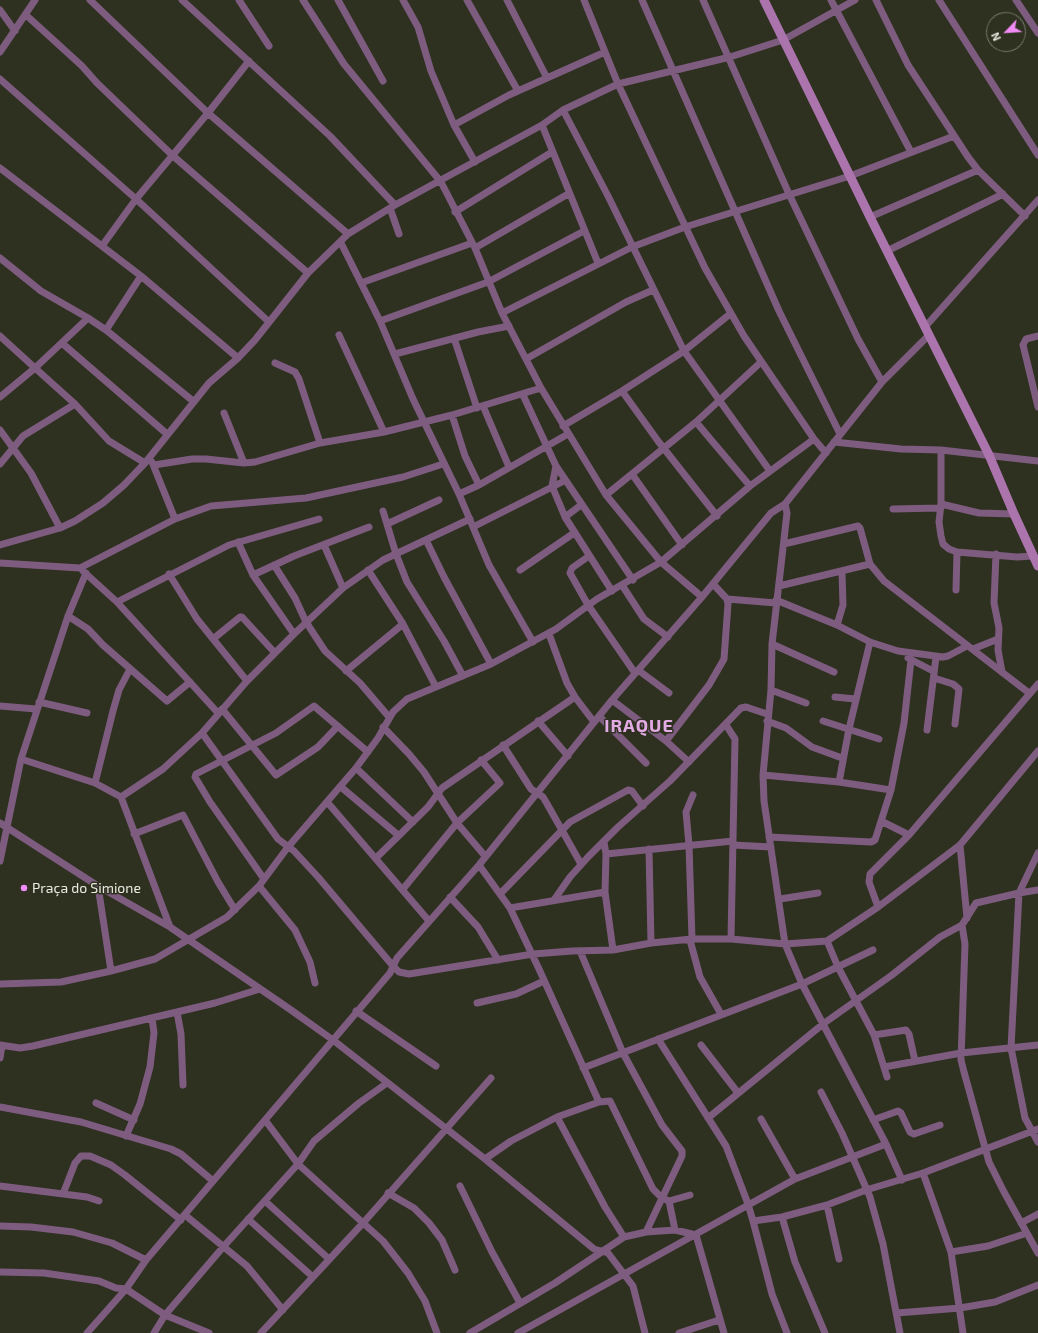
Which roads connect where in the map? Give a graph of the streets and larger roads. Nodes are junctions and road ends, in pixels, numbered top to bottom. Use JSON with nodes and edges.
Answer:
{"nodes":[{"id":1,"x":35,"y":0,"type":"edge"},
{"id":2,"x":90,"y":0,"type":"edge"},
{"id":3,"x":182,"y":0,"type":"edge"},
{"id":4,"x":239,"y":0,"type":"edge"},
{"id":5,"x":303,"y":0,"type":"edge"},
{"id":6,"x":338,"y":0,"type":"edge"},
{"id":7,"x":403,"y":0,"type":"edge"},
{"id":8,"x":468,"y":0,"type":"edge"},
{"id":9,"x":507,"y":0,"type":"edge"},
{"id":10,"x":584,"y":0,"type":"edge"},
{"id":11,"x":642,"y":0,"type":"edge"},
{"id":12,"x":703,"y":0,"type":"edge"},
{"id":13,"x":764,"y":0,"type":"edge"},
{"id":14,"x":831,"y":0,"type":"edge"},
{"id":15,"x":855,"y":0,"type":"edge"},
{"id":16,"x":876,"y":0,"type":"edge"},
{"id":17,"x":939,"y":0,"type":"edge"},
{"id":18,"x":1016,"y":0,"type":"edge"},
{"id":19,"x":0,"y":10,"type":"edge"},
{"id":20,"x":836,"y":11,"type":"junction"},
{"id":21,"x":26,"y":15,"type":"junction"},
{"id":22,"x":15,"y":30,"type":"junction"},
{"id":23,"x":1038,"y":33,"type":"edge"},
{"id":24,"x":783,"y":40,"type":"junction"},
{"id":25,"x":269,"y":46,"type":"dead end"},
{"id":26,"x":0,"y":52,"type":"edge"},
{"id":27,"x":605,"y":52,"type":"junction"},
{"id":28,"x":730,"y":56,"type":"junction"},
{"id":29,"x":249,"y":61,"type":"junction"},
{"id":30,"x":673,"y":71,"type":"junction"},
{"id":31,"x":547,"y":78,"type":"junction"},
{"id":32,"x":0,"y":79,"type":"edge"},
{"id":33,"x":383,"y":81,"type":"dead end"},
{"id":34,"x":618,"y":84,"type":"junction"},
{"id":35,"x":518,"y":91,"type":"junction"},
{"id":36,"x":563,"y":110,"type":"junction"},
{"id":37,"x":208,"y":113,"type":"junction"},
{"id":38,"x":454,"y":124,"type":"junction"},
{"id":39,"x":542,"y":125,"type":"junction"},
{"id":40,"x":954,"y":136,"type":"junction"},
{"id":41,"x":552,"y":152,"type":"junction"},
{"id":42,"x":911,"y":152,"type":"junction"},
{"id":43,"x":172,"y":155,"type":"junction"},
{"id":44,"x":1038,"y":155,"type":"edge"},
{"id":45,"x":475,"y":162,"type":"junction"},
{"id":46,"x":0,"y":168,"type":"edge"},
{"id":47,"x":978,"y":170,"type":"junction"},
{"id":48,"x":850,"y":176,"type":"junction"},
{"id":49,"x":441,"y":182,"type":"junction"},
{"id":50,"x":568,"y":194,"type":"junction"},
{"id":51,"x":789,"y":194,"type":"junction"},
{"id":52,"x":1003,"y":194,"type":"junction"},
{"id":53,"x":136,"y":199,"type":"junction"},
{"id":54,"x":1038,"y":200,"type":"edge"},
{"id":55,"x":393,"y":207,"type":"junction"},
{"id":56,"x":455,"y":212,"type":"junction"},
{"id":57,"x":736,"y":212,"type":"junction"},
{"id":58,"x":1025,"y":216,"type":"junction"},
{"id":59,"x":870,"y":217,"type":"junction"},
{"id":60,"x":685,"y":227,"type":"junction"},
{"id":61,"x":584,"y":231,"type":"junction"},
{"id":62,"x":348,"y":234,"type":"junction"},
{"id":63,"x":399,"y":234,"type":"dead end"},
{"id":64,"x":341,"y":243,"type":"junction"},
{"id":65,"x":102,"y":246,"type":"junction"},
{"id":66,"x":474,"y":246,"type":"junction"},
{"id":67,"x":632,"y":247,"type":"junction"},
{"id":68,"x":887,"y":251,"type":"junction"},
{"id":69,"x":0,"y":258,"type":"edge"},
{"id":70,"x":598,"y":263,"type":"junction"},
{"id":71,"x":308,"y":273,"type":"junction"},
{"id":72,"x":141,"y":276,"type":"junction"},
{"id":73,"x":488,"y":282,"type":"junction"},
{"id":74,"x":361,"y":283,"type":"junction"},
{"id":75,"x":653,"y":290,"type":"junction"},
{"id":76,"x":502,"y":313,"type":"junction"},
{"id":77,"x":730,"y":314,"type":"junction"},
{"id":78,"x":88,"y":318,"type":"junction"},
{"id":79,"x":380,"y":321,"type":"junction"},
{"id":80,"x":269,"y":322,"type":"junction"},
{"id":81,"x":509,"y":326,"type":"junction"},
{"id":82,"x":106,"y":330,"type":"junction"},
{"id":83,"x":927,"y":331,"type":"junction"},
{"id":84,"x":339,"y":335,"type":"dead end"},
{"id":85,"x":0,"y":336,"type":"edge"},
{"id":86,"x":1038,"y":336,"type":"edge"},
{"id":87,"x":454,"y":338,"type":"junction"},
{"id":88,"x":63,"y":344,"type":"junction"},
{"id":89,"x":684,"y":351,"type":"junction"},
{"id":90,"x":395,"y":354,"type":"junction"},
{"id":91,"x":238,"y":358,"type":"junction"},
{"id":92,"x":526,"y":359,"type":"junction"},
{"id":93,"x":761,"y":362,"type":"junction"},
{"id":94,"x":275,"y":363,"type":"dead end"},
{"id":95,"x":35,"y":368,"type":"junction"},
{"id":96,"x":882,"y":382,"type":"junction"},
{"id":97,"x":541,"y":388,"type":"junction"},
{"id":98,"x":622,"y":391,"type":"junction"},
{"id":99,"x":523,"y":395,"type":"junction"},
{"id":100,"x":0,"y":397,"type":"edge"},
{"id":101,"x":193,"y":401,"type":"junction"},
{"id":102,"x":718,"y":401,"type":"junction"},
{"id":103,"x":75,"y":404,"type":"junction"},
{"id":104,"x":480,"y":407,"type":"junction"},
{"id":105,"x":1038,"y":407,"type":"edge"},
{"id":106,"x":224,"y":413,"type":"dead end"},
{"id":107,"x":452,"y":415,"type":"junction"},
{"id":108,"x":423,"y":422,"type":"junction"},
{"id":109,"x":696,"y":422,"type":"junction"},
{"id":110,"x":563,"y":426,"type":"junction"},
{"id":111,"x":0,"y":430,"type":"edge"},
{"id":112,"x":384,"y":432,"type":"junction"},
{"id":113,"x":167,"y":434,"type":"junction"},
{"id":114,"x":568,"y":434,"type":"junction"},
{"id":115,"x":840,"y":434,"type":"junction"},
{"id":116,"x":814,"y":439,"type":"junction"},
{"id":117,"x":834,"y":442,"type":"junction"},
{"id":118,"x":320,"y":443,"type":"junction"},
{"id":119,"x":546,"y":445,"type":"junction"},
{"id":120,"x":13,"y":446,"type":"junction"},
{"id":121,"x":664,"y":449,"type":"junction"},
{"id":122,"x":941,"y":450,"type":"junction"},
{"id":123,"x":826,"y":453,"type":"junction"},
{"id":124,"x":989,"y":455,"type":"junction"},
{"id":125,"x":150,"y":456,"type":"junction"},
{"id":126,"x":1038,"y":461,"type":"edge"},
{"id":127,"x":145,"y":463,"type":"junction"},
{"id":128,"x":244,"y":463,"type":"junction"},
{"id":129,"x":0,"y":464,"type":"edge"},
{"id":130,"x":443,"y":464,"type":"junction"},
{"id":131,"x":154,"y":465,"type":"junction"},
{"id":132,"x":556,"y":466,"type":"junction"},
{"id":133,"x":509,"y":467,"type":"junction"},
{"id":134,"x":770,"y":471,"type":"junction"},
{"id":135,"x":632,"y":474,"type":"junction"},
{"id":136,"x":564,"y":481,"type":"junction"},
{"id":137,"x":479,"y":484,"type":"junction"},
{"id":138,"x":552,"y":486,"type":"junction"},
{"id":139,"x":750,"y":486,"type":"junction"},
{"id":140,"x":459,"y":494,"type":"junction"},
{"id":141,"x":606,"y":495,"type":"junction"},
{"id":142,"x":439,"y":500,"type":"dead end"},
{"id":143,"x":785,"y":504,"type":"junction"},
{"id":144,"x":581,"y":505,"type":"junction"},
{"id":145,"x":940,"y":506,"type":"junction"},
{"id":146,"x":893,"y":509,"type":"dead end"},
{"id":147,"x":383,"y":511,"type":"dead end"},
{"id":148,"x":1014,"y":514,"type":"junction"},
{"id":149,"x":716,"y":516,"type":"junction"},
{"id":150,"x":564,"y":517,"type":"junction"},
{"id":151,"x":175,"y":519,"type":"junction"},
{"id":152,"x":319,"y":519,"type":"dead end"},
{"id":153,"x":470,"y":519,"type":"junction"},
{"id":154,"x":386,"y":524,"type":"junction"},
{"id":155,"x":369,"y":527,"type":"dead end"},
{"id":156,"x":473,"y":527,"type":"junction"},
{"id":157,"x":60,"y":528,"type":"junction"},
{"id":158,"x":574,"y":533,"type":"junction"},
{"id":159,"x":426,"y":540,"type":"junction"},
{"id":160,"x":238,"y":542,"type":"junction"},
{"id":161,"x":784,"y":544,"type":"junction"},
{"id":162,"x":0,"y":545,"type":"edge"},
{"id":163,"x":324,"y":545,"type":"junction"},
{"id":164,"x":682,"y":545,"type":"junction"},
{"id":165,"x":957,"y":552,"type":"junction"},
{"id":166,"x":396,"y":554,"type":"junction"},
{"id":167,"x":996,"y":554,"type":"junction"},
{"id":168,"x":589,"y":556,"type":"junction"},
{"id":169,"x":1036,"y":560,"type":"edge"},
{"id":170,"x":661,"y":562,"type":"junction"},
{"id":171,"x":0,"y":563,"type":"edge"},
{"id":172,"x":870,"y":564,"type":"junction"},
{"id":173,"x":274,"y":565,"type":"junction"},
{"id":174,"x":368,"y":570,"type":"junction"},
{"id":175,"x":520,"y":570,"type":"dead end"},
{"id":176,"x":83,"y":571,"type":"junction"},
{"id":177,"x":842,"y":572,"type":"junction"},
{"id":178,"x":169,"y":574,"type":"junction"},
{"id":179,"x":253,"y":575,"type":"junction"},
{"id":180,"x":633,"y":580,"type":"junction"},
{"id":181,"x":713,"y":584,"type":"junction"},
{"id":182,"x":622,"y":585,"type":"junction"},
{"id":183,"x":779,"y":586,"type":"junction"},
{"id":184,"x":344,"y":588,"type":"junction"},
{"id":185,"x":956,"y":590,"type":"dead end"},
{"id":186,"x":612,"y":591,"type":"junction"},
{"id":187,"x":702,"y":597,"type":"junction"},
{"id":188,"x":727,"y":599,"type":"junction"},
{"id":189,"x":776,"y":601,"type":"junction"},
{"id":190,"x":117,"y":602,"type":"junction"},
{"id":191,"x":588,"y":605,"type":"junction"},
{"id":192,"x":68,"y":616,"type":"junction"},
{"id":193,"x":306,"y":622,"type":"junction"},
{"id":194,"x":403,"y":624,"type":"junction"},
{"id":195,"x":837,"y":625,"type":"junction"},
{"id":196,"x":294,"y":634,"type":"junction"},
{"id":197,"x":549,"y":634,"type":"junction"},
{"id":198,"x":668,"y":637,"type":"junction"},
{"id":199,"x":213,"y":639,"type":"junction"},
{"id":200,"x":998,"y":639,"type":"junction"},
{"id":201,"x":533,"y":642,"type":"junction"},
{"id":202,"x":870,"y":642,"type":"junction"},
{"id":203,"x":772,"y":644,"type":"junction"},
{"id":204,"x":970,"y":647,"type":"junction"},
{"id":205,"x":898,"y":651,"type":"junction"},
{"id":206,"x":276,"y":653,"type":"junction"},
{"id":207,"x":936,"y":657,"type":"junction"},
{"id":208,"x":912,"y":660,"type":"junction"},
{"id":209,"x":491,"y":664,"type":"junction"},
{"id":210,"x":130,"y":668,"type":"junction"},
{"id":211,"x":346,"y":671,"type":"junction"},
{"id":212,"x":637,"y":672,"type":"junction"},
{"id":213,"x":834,"y":672,"type":"dead end"},
{"id":214,"x":1002,"y":672,"type":"junction"},
{"id":215,"x":933,"y":674,"type":"junction"},
{"id":216,"x":463,"y":676,"type":"junction"},
{"id":217,"x":248,"y":681,"type":"junction"},
{"id":218,"x":190,"y":682,"type":"junction"},
{"id":219,"x":1038,"y":684,"type":"edge"},
{"id":220,"x":436,"y":687,"type":"junction"},
{"id":221,"x":771,"y":690,"type":"junction"},
{"id":222,"x":1029,"y":693,"type":"junction"},
{"id":223,"x":668,"y":694,"type":"dead end"},
{"id":224,"x":575,"y":697,"type":"junction"},
{"id":225,"x":835,"y":697,"type":"dead end"},
{"id":226,"x":856,"y":699,"type":"junction"},
{"id":227,"x":612,"y":700,"type":"junction"},
{"id":228,"x":39,"y":702,"type":"junction"},
{"id":229,"x":806,"y":703,"type":"dead end"},
{"id":230,"x":0,"y":706,"type":"edge"},
{"id":231,"x":36,"y":709,"type":"junction"},
{"id":232,"x":220,"y":711,"type":"junction"},
{"id":233,"x":87,"y":713,"type":"dead end"},
{"id":234,"x":389,"y":717,"type":"junction"},
{"id":235,"x":767,"y":717,"type":"junction"},
{"id":236,"x":597,"y":719,"type":"junction"},
{"id":237,"x":538,"y":721,"type":"junction"},
{"id":238,"x":823,"y":721,"type":"dead end"},
{"id":239,"x":955,"y":724,"type":"dead end"},
{"id":240,"x":726,"y":725,"type":"junction"},
{"id":241,"x":338,"y":726,"type":"junction"},
{"id":242,"x":384,"y":727,"type":"junction"},
{"id":243,"x":849,"y":729,"type":"junction"},
{"id":244,"x":927,"y":730,"type":"dead end"},
{"id":245,"x":202,"y":733,"type":"junction"},
{"id":246,"x":879,"y":739,"type":"dead end"},
{"id":247,"x":666,"y":741,"type":"junction"},
{"id":248,"x":253,"y":745,"type":"junction"},
{"id":249,"x":503,"y":746,"type":"junction"},
{"id":250,"x":1038,"y":751,"type":"edge"},
{"id":251,"x":368,"y":752,"type":"junction"},
{"id":252,"x":568,"y":756,"type":"junction"},
{"id":253,"x":842,"y":758,"type":"junction"},
{"id":254,"x":21,"y":759,"type":"junction"},
{"id":255,"x":481,"y":760,"type":"junction"},
{"id":256,"x":222,"y":761,"type":"junction"},
{"id":257,"x":689,"y":762,"type":"junction"},
{"id":258,"x":646,"y":763,"type":"dead end"},
{"id":259,"x":356,"y":768,"type":"junction"},
{"id":260,"x":763,"y":775,"type":"junction"},
{"id":261,"x":839,"y":782,"type":"junction"},
{"id":262,"x":95,"y":783,"type":"junction"},
{"id":263,"x":341,"y":787,"type":"junction"},
{"id":264,"x":891,"y":790,"type":"junction"},
{"id":265,"x":537,"y":793,"type":"junction"},
{"id":266,"x":438,"y":794,"type":"junction"},
{"id":267,"x":693,"y":795,"type":"dead end"},
{"id":268,"x":120,"y":797,"type":"junction"},
{"id":269,"x":328,"y":803,"type":"junction"},
{"id":270,"x":643,"y":806,"type":"junction"},
{"id":271,"x":881,"y":821,"type":"junction"},
{"id":272,"x":413,"y":822,"type":"junction"},
{"id":273,"x":457,"y":823,"type":"junction"},
{"id":274,"x":3,"y":825,"type":"edge"},
{"id":275,"x":562,"y":829,"type":"junction"},
{"id":276,"x":134,"y":834,"type":"junction"},
{"id":277,"x":909,"y":835,"type":"junction"},
{"id":278,"x":398,"y":836,"type":"junction"},
{"id":279,"x":769,"y":836,"type":"junction"},
{"id":280,"x":604,"y":842,"type":"junction"},
{"id":281,"x":733,"y":843,"type":"junction"},
{"id":282,"x":689,"y":845,"type":"junction"},
{"id":283,"x":960,"y":845,"type":"junction"},
{"id":284,"x":288,"y":847,"type":"junction"},
{"id":285,"x":771,"y":847,"type":"junction"},
{"id":286,"x":649,"y":849,"type":"junction"},
{"id":287,"x":1038,"y":853,"type":"edge"},
{"id":288,"x":606,"y":854,"type":"junction"},
{"id":289,"x":485,"y":856,"type":"junction"},
{"id":290,"x":376,"y":858,"type":"junction"},
{"id":291,"x":0,"y":862,"type":"edge"},
{"id":292,"x":581,"y":864,"type":"junction"},
{"id":293,"x":479,"y":865,"type":"junction"},
{"id":294,"x":264,"y":879,"type":"junction"},
{"id":295,"x":98,"y":886,"type":"junction"},
{"id":296,"x":259,"y":886,"type":"junction"},
{"id":297,"x":403,"y":889,"type":"junction"},
{"id":298,"x":1038,"y":890,"type":"edge"},
{"id":299,"x":605,"y":892,"type":"junction"},
{"id":300,"x":501,"y":893,"type":"junction"},
{"id":301,"x":818,"y":893,"type":"dead end"},
{"id":302,"x":1019,"y":893,"type":"junction"},
{"id":303,"x":450,"y":897,"type":"junction"},
{"id":304,"x":780,"y":899,"type":"junction"},
{"id":305,"x":554,"y":900,"type":"junction"},
{"id":306,"x":878,"y":907,"type":"junction"},
{"id":307,"x":510,"y":908,"type":"junction"},
{"id":308,"x":235,"y":910,"type":"junction"},
{"id":309,"x":967,"y":918,"type":"junction"},
{"id":310,"x":429,"y":921,"type":"junction"},
{"id":311,"x":962,"y":925,"type":"junction"},
{"id":312,"x":170,"y":927,"type":"junction"},
{"id":313,"x":731,"y":939,"type":"junction"},
{"id":314,"x":690,"y":940,"type":"junction"},
{"id":315,"x":187,"y":941,"type":"junction"},
{"id":316,"x":827,"y":941,"type":"junction"},
{"id":317,"x":651,"y":943,"type":"junction"},
{"id":318,"x":785,"y":944,"type":"junction"},
{"id":319,"x":580,"y":950,"type":"junction"},
{"id":320,"x":613,"y":950,"type":"junction"},
{"id":321,"x":873,"y":950,"type":"dead end"},
{"id":322,"x":533,"y":954,"type":"junction"},
{"id":323,"x":498,"y":960,"type":"junction"},
{"id":324,"x":393,"y":966,"type":"junction"},
{"id":325,"x":838,"y":967,"type":"junction"},
{"id":326,"x":111,"y":971,"type":"junction"},
{"id":327,"x":544,"y":981,"type":"junction"},
{"id":328,"x":315,"y":983,"type":"dead end"},
{"id":329,"x":0,"y":984,"type":"edge"},
{"id":330,"x":802,"y":984,"type":"junction"},
{"id":331,"x":260,"y":989,"type":"junction"},
{"id":332,"x":856,"y":1001,"type":"junction"},
{"id":333,"x":477,"y":1003,"type":"dead end"},
{"id":334,"x":356,"y":1011,"type":"junction"},
{"id":335,"x":177,"y":1012,"type":"junction"},
{"id":336,"x":721,"y":1014,"type":"junction"},
{"id":337,"x":152,"y":1018,"type":"junction"},
{"id":338,"x":823,"y":1024,"type":"junction"},
{"id":339,"x":874,"y":1035,"type":"junction"},
{"id":340,"x":658,"y":1039,"type":"junction"},
{"id":341,"x":332,"y":1040,"type":"junction"},
{"id":342,"x":1,"y":1045,"type":"edge"},
{"id":343,"x":701,"y":1045,"type":"dead end"},
{"id":344,"x":1038,"y":1045,"type":"edge"},
{"id":345,"x":1011,"y":1048,"type":"junction"},
{"id":346,"x":623,"y":1053,"type":"junction"},
{"id":347,"x":961,"y":1053,"type":"junction"},
{"id":348,"x":0,"y":1058,"type":"edge"},
{"id":349,"x":915,"y":1061,"type":"junction"},
{"id":350,"x":436,"y":1066,"type":"dead end"},
{"id":351,"x":583,"y":1068,"type":"junction"},
{"id":352,"x":884,"y":1068,"type":"junction"},
{"id":353,"x":887,"y":1077,"type":"dead end"},
{"id":354,"x":491,"y":1078,"type":"dead end"},
{"id":355,"x":387,"y":1083,"type":"junction"},
{"id":356,"x":182,"y":1085,"type":"dead end"},
{"id":357,"x":821,"y":1092,"type":"dead end"},
{"id":358,"x":738,"y":1093,"type":"junction"},
{"id":359,"x":599,"y":1102,"type":"junction"},
{"id":360,"x":96,"y":1103,"type":"dead end"},
{"id":361,"x":0,"y":1107,"type":"edge"},
{"id":362,"x":557,"y":1117,"type":"junction"},
{"id":363,"x":708,"y":1118,"type":"junction"},
{"id":364,"x":761,"y":1119,"type":"dead end"},
{"id":365,"x":134,"y":1120,"type":"junction"},
{"id":366,"x":266,"y":1120,"type":"junction"},
{"id":367,"x":873,"y":1120,"type":"junction"},
{"id":368,"x":940,"y":1125,"type":"dead end"},
{"id":369,"x":445,"y":1128,"type":"junction"},
{"id":370,"x":1035,"y":1130,"type":"edge"},
{"id":371,"x":126,"y":1136,"type":"junction"},
{"id":372,"x":1038,"y":1142,"type":"edge"},
{"id":373,"x":886,"y":1144,"type":"junction"},
{"id":374,"x":986,"y":1150,"type":"junction"},
{"id":375,"x":853,"y":1157,"type":"junction"},
{"id":376,"x":485,"y":1159,"type":"junction"},
{"id":377,"x":298,"y":1164,"type":"junction"},
{"id":378,"x":923,"y":1173,"type":"junction"},
{"id":379,"x":795,"y":1179,"type":"junction"},
{"id":380,"x":902,"y":1180,"type":"junction"},
{"id":381,"x":213,"y":1181,"type":"junction"},
{"id":382,"x":0,"y":1186,"type":"edge"},
{"id":383,"x":460,"y":1186,"type":"dead end"},
{"id":384,"x":866,"y":1190,"type":"junction"},
{"id":385,"x":388,"y":1193,"type":"junction"},
{"id":386,"x":62,"y":1194,"type":"junction"},
{"id":387,"x":690,"y":1195,"type":"dead end"},
{"id":388,"x":665,"y":1200,"type":"junction"},
{"id":389,"x":99,"y":1201,"type":"dead end"},
{"id":390,"x":265,"y":1201,"type":"junction"},
{"id":391,"x":748,"y":1204,"type":"junction"},
{"id":392,"x":827,"y":1205,"type":"junction"},
{"id":393,"x":1038,"y":1214,"type":"edge"},
{"id":394,"x":782,"y":1216,"type":"junction"},
{"id":395,"x":183,"y":1217,"type":"junction"},
{"id":396,"x":248,"y":1219,"type":"junction"},
{"id":397,"x":364,"y":1222,"type":"junction"},
{"id":398,"x":753,"y":1222,"type":"junction"},
{"id":399,"x":1021,"y":1223,"type":"junction"},
{"id":400,"x":0,"y":1226,"type":"edge"},
{"id":401,"x":675,"y":1230,"type":"junction"},
{"id":402,"x":646,"y":1232,"type":"junction"},
{"id":403,"x":1027,"y":1233,"type":"junction"},
{"id":404,"x":696,"y":1235,"type":"junction"},
{"id":405,"x":624,"y":1237,"type":"junction"},
{"id":406,"x":224,"y":1246,"type":"junction"},
{"id":407,"x":605,"y":1251,"type":"junction"},
{"id":408,"x":951,"y":1252,"type":"junction"},
{"id":409,"x":1038,"y":1253,"type":"edge"},
{"id":410,"x":329,"y":1259,"type":"junction"},
{"id":411,"x":839,"y":1259,"type":"dead end"},
{"id":412,"x":146,"y":1260,"type":"junction"},
{"id":413,"x":455,"y":1270,"type":"dead end"},
{"id":414,"x":0,"y":1272,"type":"edge"},
{"id":415,"x":625,"y":1274,"type":"junction"},
{"id":416,"x":313,"y":1277,"type":"junction"},
{"id":417,"x":1038,"y":1285,"type":"edge"},
{"id":418,"x":126,"y":1289,"type":"junction"},
{"id":419,"x":520,"y":1303,"type":"junction"},
{"id":420,"x":960,"y":1308,"type":"junction"},
{"id":421,"x":283,"y":1310,"type":"junction"},
{"id":422,"x":897,"y":1313,"type":"junction"},
{"id":423,"x":166,"y":1314,"type":"junction"},
{"id":424,"x":719,"y":1320,"type":"junction"},
{"id":425,"x":87,"y":1333,"type":"edge"},
{"id":426,"x":154,"y":1333,"type":"edge"},
{"id":427,"x":209,"y":1333,"type":"edge"},
{"id":428,"x":261,"y":1333,"type":"edge"},
{"id":429,"x":437,"y":1333,"type":"edge"},
{"id":430,"x":470,"y":1333,"type":"edge"},
{"id":431,"x":518,"y":1333,"type":"edge"},
{"id":432,"x":645,"y":1333,"type":"edge"},
{"id":433,"x":679,"y":1333,"type":"edge"},
{"id":434,"x":724,"y":1333,"type":"edge"},
{"id":435,"x":787,"y":1333,"type":"edge"},
{"id":436,"x":825,"y":1333,"type":"edge"},
{"id":437,"x":900,"y":1333,"type":"edge"},
{"id":438,"x":962,"y":1333,"type":"edge"}],
"edges":[{"from":1,"to":21,"type":"street"},
{"from":2,"to":37,"type":"street"},
{"from":3,"to":29,"type":"street"},
{"from":4,"to":25,"type":"street"},
{"from":5,"to":49,"type":"street"},
{"from":6,"to":33,"type":"street"},
{"from":7,"to":38,"type":"street"},
{"from":8,"to":35,"type":"street"},
{"from":9,"to":31,"type":"street"},
{"from":10,"to":27,"type":"street"},
{"from":11,"to":30,"type":"street"},
{"from":12,"to":28,"type":"street"},
{"from":13,"to":24,"type":"street"},
{"from":14,"to":20,"type":"street"},
{"from":15,"to":20,"type":"street"},
{"from":16,"to":40,"type":"street"},
{"from":17,"to":44,"type":"street"},
{"from":18,"to":23,"type":"street"},
{"from":19,"to":22,"type":"street"},
{"from":20,"to":24,"type":"street"},
{"from":20,"to":42,"type":"street"},
{"from":21,"to":22,"type":"street"},
{"from":21,"to":43,"type":"street"},
{"from":22,"to":26,"type":"street"},
{"from":24,"to":28,"type":"street"},
{"from":24,"to":48,"type":"street"},
{"from":27,"to":31,"type":"street"},
{"from":27,"to":34,"type":"street"},
{"from":28,"to":30,"type":"street"},
{"from":28,"to":51,"type":"street"},
{"from":29,"to":37,"type":"street"},
{"from":29,"to":55,"type":"street"},
{"from":30,"to":34,"type":"street"},
{"from":30,"to":57,"type":"street"},
{"from":31,"to":35,"type":"street"},
{"from":32,"to":53,"type":"street"},
{"from":34,"to":36,"type":"street"},
{"from":34,"to":60,"type":"street"},
{"from":35,"to":38,"type":"street"},
{"from":36,"to":39,"type":"street"},
{"from":36,"to":67,"type":"street"},
{"from":37,"to":43,"type":"street"},
{"from":37,"to":62,"type":"street"},
{"from":38,"to":45,"type":"street"},
{"from":39,"to":41,"type":"street"},
{"from":39,"to":45,"type":"street"},
{"from":40,"to":42,"type":"street"},
{"from":40,"to":47,"type":"street"},
{"from":41,"to":50,"type":"street"},
{"from":41,"to":56,"type":"street"},
{"from":42,"to":48,"type":"street"},
{"from":43,"to":53,"type":"street"},
{"from":43,"to":71,"type":"street"},
{"from":45,"to":49,"type":"street"},
{"from":46,"to":65,"type":"street"},
{"from":47,"to":52,"type":"street"},
{"from":47,"to":59,"type":"street"},
{"from":48,"to":51,"type":"street"},
{"from":48,"to":59,"type":"street"},
{"from":49,"to":55,"type":"street"},
{"from":49,"to":56,"type":"street"},
{"from":50,"to":61,"type":"street"},
{"from":50,"to":66,"type":"street"},
{"from":51,"to":57,"type":"street"},
{"from":51,"to":96,"type":"street"},
{"from":52,"to":58,"type":"street"},
{"from":52,"to":68,"type":"street"},
{"from":53,"to":65,"type":"street"},
{"from":53,"to":80,"type":"street"},
{"from":54,"to":58,"type":"street"},
{"from":55,"to":62,"type":"street"},
{"from":55,"to":63,"type":"street"},
{"from":56,"to":66,"type":"street"},
{"from":57,"to":60,"type":"street"},
{"from":57,"to":115,"type":"street"},
{"from":58,"to":83,"type":"street"},
{"from":59,"to":68,"type":"street"},
{"from":60,"to":67,"type":"street"},
{"from":60,"to":77,"type":"street"},
{"from":61,"to":70,"type":"street"},
{"from":61,"to":73,"type":"street"},
{"from":62,"to":64,"type":"street"},
{"from":64,"to":71,"type":"street"},
{"from":64,"to":74,"type":"street"},
{"from":65,"to":72,"type":"street"},
{"from":66,"to":73,"type":"street"},
{"from":66,"to":74,"type":"street"},
{"from":67,"to":70,"type":"street"},
{"from":67,"to":75,"type":"street"},
{"from":68,"to":83,"type":"street"},
{"from":69,"to":78,"type":"street"},
{"from":70,"to":76,"type":"street"},
{"from":71,"to":80,"type":"street"},
{"from":72,"to":82,"type":"street"},
{"from":72,"to":91,"type":"street"},
{"from":73,"to":76,"type":"street"},
{"from":73,"to":79,"type":"street"},
{"from":74,"to":79,"type":"street"},
{"from":75,"to":89,"type":"street"},
{"from":75,"to":92,"type":"street"},
{"from":76,"to":81,"type":"street"},
{"from":77,"to":89,"type":"street"},
{"from":77,"to":93,"type":"street"},
{"from":78,"to":82,"type":"street"},
{"from":78,"to":88,"type":"street"},
{"from":79,"to":90,"type":"street"},
{"from":80,"to":91,"type":"street"},
{"from":81,"to":87,"type":"street"},
{"from":81,"to":92,"type":"street"},
{"from":82,"to":101,"type":"street"},
{"from":83,"to":96,"type":"street"},
{"from":83,"to":124,"type":"street"},
{"from":84,"to":112,"type":"street"},
{"from":85,"to":95,"type":"street"},
{"from":86,"to":105,"type":"street"},
{"from":87,"to":90,"type":"street"},
{"from":87,"to":104,"type":"street"},
{"from":88,"to":95,"type":"street"},
{"from":88,"to":113,"type":"street"},
{"from":89,"to":98,"type":"street"},
{"from":89,"to":102,"type":"street"},
{"from":90,"to":108,"type":"street"},
{"from":91,"to":101,"type":"street"},
{"from":92,"to":97,"type":"street"},
{"from":93,"to":102,"type":"street"},
{"from":93,"to":116,"type":"street"},
{"from":94,"to":118,"type":"street"},
{"from":95,"to":100,"type":"street"},
{"from":95,"to":103,"type":"street"},
{"from":96,"to":115,"type":"street"},
{"from":97,"to":99,"type":"street"},
{"from":97,"to":110,"type":"street"},
{"from":98,"to":110,"type":"street"},
{"from":98,"to":121,"type":"street"},
{"from":99,"to":104,"type":"street"},
{"from":99,"to":119,"type":"street"},
{"from":101,"to":113,"type":"street"},
{"from":102,"to":109,"type":"street"},
{"from":102,"to":134,"type":"street"},
{"from":103,"to":120,"type":"street"},
{"from":103,"to":127,"type":"street"},
{"from":104,"to":107,"type":"street"},
{"from":104,"to":133,"type":"street"},
{"from":106,"to":128,"type":"street"},
{"from":107,"to":108,"type":"street"},
{"from":107,"to":137,"type":"street"},
{"from":108,"to":112,"type":"street"},
{"from":108,"to":130,"type":"street"},
{"from":109,"to":121,"type":"street"},
{"from":109,"to":139,"type":"street"},
{"from":110,"to":114,"type":"street"},
{"from":111,"to":120,"type":"street"},
{"from":112,"to":118,"type":"street"},
{"from":113,"to":125,"type":"street"},
{"from":114,"to":119,"type":"street"},
{"from":114,"to":141,"type":"street"},
{"from":115,"to":117,"type":"street"},
{"from":116,"to":123,"type":"street"},
{"from":116,"to":134,"type":"street"},
{"from":117,"to":122,"type":"street"},
{"from":117,"to":123,"type":"street"},
{"from":118,"to":128,"type":"street"},
{"from":119,"to":132,"type":"street"},
{"from":119,"to":133,"type":"street"},
{"from":120,"to":129,"type":"street"},
{"from":120,"to":157,"type":"street"},
{"from":121,"to":135,"type":"street"},
{"from":121,"to":149,"type":"street"},
{"from":122,"to":124,"type":"street"},
{"from":122,"to":145,"type":"street"},
{"from":123,"to":143,"type":"street"},
{"from":124,"to":126,"type":"street"},
{"from":124,"to":148,"type":"street"},
{"from":125,"to":127,"type":"street"},
{"from":125,"to":131,"type":"street"},
{"from":127,"to":157,"type":"street"},
{"from":128,"to":131,"type":"street"},
{"from":130,"to":140,"type":"street"},
{"from":130,"to":151,"type":"street"},
{"from":131,"to":151,"type":"street"},
{"from":132,"to":136,"type":"street"},
{"from":132,"to":138,"type":"street"},
{"from":133,"to":137,"type":"street"},
{"from":134,"to":139,"type":"street"},
{"from":135,"to":141,"type":"street"},
{"from":135,"to":164,"type":"street"},
{"from":136,"to":138,"type":"street"},
{"from":136,"to":144,"type":"street"},
{"from":137,"to":140,"type":"street"},
{"from":138,"to":150,"type":"street"},
{"from":138,"to":156,"type":"street"},
{"from":139,"to":149,"type":"street"},
{"from":140,"to":153,"type":"street"},
{"from":141,"to":170,"type":"street"},
{"from":142,"to":154,"type":"street"},
{"from":143,"to":161,"type":"street"},
{"from":143,"to":181,"type":"street"},
{"from":144,"to":150,"type":"street"},
{"from":144,"to":180,"type":"street"},
{"from":145,"to":146,"type":"street"},
{"from":145,"to":148,"type":"street"},
{"from":145,"to":165,"type":"street"},
{"from":147,"to":154,"type":"street"},
{"from":148,"to":169,"type":"street"},
{"from":149,"to":164,"type":"street"},
{"from":150,"to":158,"type":"street"},
{"from":151,"to":176,"type":"street"},
{"from":152,"to":160,"type":"street"},
{"from":153,"to":156,"type":"street"},
{"from":153,"to":159,"type":"street"},
{"from":154,"to":166,"type":"street"},
{"from":155,"to":163,"type":"street"},
{"from":156,"to":201,"type":"street"},
{"from":157,"to":162,"type":"street"},
{"from":158,"to":168,"type":"street"},
{"from":158,"to":175,"type":"street"},
{"from":159,"to":166,"type":"street"},
{"from":159,"to":209,"type":"street"},
{"from":160,"to":178,"type":"street"},
{"from":160,"to":179,"type":"street"},
{"from":161,"to":172,"type":"street"},
{"from":161,"to":183,"type":"street"},
{"from":163,"to":173,"type":"street"},
{"from":163,"to":184,"type":"street"},
{"from":164,"to":170,"type":"street"},
{"from":165,"to":167,"type":"street"},
{"from":165,"to":185,"type":"street"},
{"from":166,"to":174,"type":"street"},
{"from":166,"to":216,"type":"street"},
{"from":167,"to":169,"type":"street"},
{"from":167,"to":200,"type":"street"},
{"from":168,"to":186,"type":"street"},
{"from":168,"to":191,"type":"street"},
{"from":170,"to":180,"type":"street"},
{"from":170,"to":187,"type":"street"},
{"from":171,"to":176,"type":"street"},
{"from":172,"to":177,"type":"street"},
{"from":172,"to":204,"type":"street"},
{"from":173,"to":179,"type":"street"},
{"from":173,"to":193,"type":"street"},
{"from":174,"to":184,"type":"street"},
{"from":174,"to":194,"type":"street"},
{"from":176,"to":190,"type":"street"},
{"from":176,"to":192,"type":"street"},
{"from":177,"to":183,"type":"street"},
{"from":177,"to":195,"type":"street"},
{"from":178,"to":190,"type":"street"},
{"from":178,"to":199,"type":"street"},
{"from":179,"to":196,"type":"street"},
{"from":180,"to":182,"type":"street"},
{"from":181,"to":187,"type":"street"},
{"from":181,"to":188,"type":"street"},
{"from":182,"to":186,"type":"street"},
{"from":182,"to":198,"type":"street"},
{"from":183,"to":189,"type":"street"},
{"from":184,"to":193,"type":"street"},
{"from":186,"to":191,"type":"street"},
{"from":187,"to":198,"type":"street"},
{"from":188,"to":189,"type":"street"},
{"from":188,"to":247,"type":"street"},
{"from":189,"to":195,"type":"street"},
{"from":189,"to":203,"type":"street"},
{"from":190,"to":218,"type":"street"},
{"from":191,"to":197,"type":"street"},
{"from":191,"to":212,"type":"street"},
{"from":192,"to":210,"type":"street"},
{"from":192,"to":228,"type":"street"},
{"from":193,"to":196,"type":"street"},
{"from":193,"to":211,"type":"street"},
{"from":194,"to":211,"type":"street"},
{"from":194,"to":220,"type":"street"},
{"from":195,"to":202,"type":"street"},
{"from":196,"to":206,"type":"street"},
{"from":197,"to":201,"type":"street"},
{"from":197,"to":224,"type":"street"},
{"from":198,"to":212,"type":"street"},
{"from":199,"to":206,"type":"street"},
{"from":199,"to":217,"type":"street"},
{"from":200,"to":204,"type":"street"},
{"from":200,"to":214,"type":"street"},
{"from":201,"to":209,"type":"street"},
{"from":202,"to":205,"type":"street"},
{"from":202,"to":226,"type":"street"},
{"from":203,"to":213,"type":"street"},
{"from":203,"to":221,"type":"street"},
{"from":204,"to":207,"type":"street"},
{"from":204,"to":214,"type":"street"},
{"from":205,"to":207,"type":"street"},
{"from":205,"to":208,"type":"street"},
{"from":206,"to":217,"type":"street"},
{"from":207,"to":215,"type":"street"},
{"from":208,"to":215,"type":"street"},
{"from":208,"to":264,"type":"street"},
{"from":209,"to":216,"type":"street"},
{"from":210,"to":218,"type":"street"},
{"from":210,"to":262,"type":"street"},
{"from":211,"to":234,"type":"street"},
{"from":212,"to":223,"type":"street"},
{"from":212,"to":227,"type":"street"},
{"from":214,"to":222,"type":"street"},
{"from":215,"to":239,"type":"street"},
{"from":215,"to":244,"type":"street"},
{"from":216,"to":220,"type":"street"},
{"from":217,"to":232,"type":"street"},
{"from":218,"to":232,"type":"street"},
{"from":219,"to":222,"type":"street"},
{"from":220,"to":234,"type":"street"},
{"from":221,"to":229,"type":"street"},
{"from":221,"to":235,"type":"street"},
{"from":222,"to":277,"type":"street"},
{"from":224,"to":236,"type":"street"},
{"from":224,"to":237,"type":"street"},
{"from":225,"to":226,"type":"street"},
{"from":226,"to":243,"type":"street"},
{"from":227,"to":236,"type":"street"},
{"from":227,"to":247,"type":"street"},
{"from":228,"to":231,"type":"street"},
{"from":228,"to":233,"type":"street"},
{"from":230,"to":231,"type":"street"},
{"from":231,"to":254,"type":"street"},
{"from":232,"to":245,"type":"street"},
{"from":232,"to":248,"type":"street"},
{"from":234,"to":242,"type":"street"},
{"from":235,"to":240,"type":"street"},
{"from":235,"to":253,"type":"street"},
{"from":235,"to":260,"type":"street"},
{"from":236,"to":252,"type":"street"},
{"from":236,"to":258,"type":"street"},
{"from":237,"to":249,"type":"street"},
{"from":237,"to":252,"type":"street"},
{"from":238,"to":243,"type":"street"},
{"from":240,"to":257,"type":"street"},
{"from":240,"to":281,"type":"street"},
{"from":241,"to":248,"type":"street"},
{"from":241,"to":248,"type":"street"},
{"from":241,"to":251,"type":"street"},
{"from":242,"to":251,"type":"street"},
{"from":242,"to":266,"type":"street"},
{"from":243,"to":246,"type":"street"},
{"from":243,"to":253,"type":"street"},
{"from":245,"to":256,"type":"street"},
{"from":245,"to":268,"type":"street"},
{"from":247,"to":257,"type":"street"},
{"from":248,"to":256,"type":"street"},
{"from":249,"to":255,"type":"street"},
{"from":249,"to":265,"type":"street"},
{"from":250,"to":283,"type":"street"},
{"from":251,"to":259,"type":"street"},
{"from":252,"to":265,"type":"street"},
{"from":253,"to":261,"type":"street"},
{"from":254,"to":262,"type":"street"},
{"from":254,"to":274,"type":"street"},
{"from":255,"to":266,"type":"street"},
{"from":255,"to":273,"type":"street"},
{"from":256,"to":284,"type":"street"},
{"from":256,"to":294,"type":"street"},
{"from":257,"to":270,"type":"street"},
{"from":259,"to":263,"type":"street"},
{"from":259,"to":272,"type":"street"},
{"from":260,"to":261,"type":"street"},
{"from":260,"to":279,"type":"street"},
{"from":261,"to":264,"type":"street"},
{"from":262,"to":268,"type":"street"},
{"from":263,"to":269,"type":"street"},
{"from":263,"to":278,"type":"street"},
{"from":264,"to":271,"type":"street"},
{"from":265,"to":275,"type":"street"},
{"from":265,"to":289,"type":"street"},
{"from":266,"to":272,"type":"street"},
{"from":266,"to":273,"type":"street"},
{"from":267,"to":282,"type":"street"},
{"from":268,"to":276,"type":"street"},
{"from":269,"to":284,"type":"street"},
{"from":269,"to":290,"type":"street"},
{"from":270,"to":275,"type":"street"},
{"from":270,"to":280,"type":"street"},
{"from":271,"to":277,"type":"street"},
{"from":271,"to":279,"type":"street"},
{"from":272,"to":278,"type":"street"},
{"from":273,"to":289,"type":"street"},
{"from":273,"to":297,"type":"street"},
{"from":274,"to":291,"type":"street"},
{"from":274,"to":295,"type":"street"},
{"from":275,"to":292,"type":"street"},
{"from":275,"to":300,"type":"street"},
{"from":276,"to":308,"type":"street"},
{"from":276,"to":312,"type":"street"},
{"from":277,"to":306,"type":"street"},
{"from":278,"to":290,"type":"street"},
{"from":279,"to":285,"type":"street"},
{"from":280,"to":288,"type":"street"},
{"from":280,"to":292,"type":"street"},
{"from":281,"to":282,"type":"street"},
{"from":281,"to":285,"type":"street"},
{"from":281,"to":313,"type":"street"},
{"from":282,"to":286,"type":"street"},
{"from":282,"to":314,"type":"street"},
{"from":283,"to":306,"type":"street"},
{"from":283,"to":309,"type":"street"},
{"from":284,"to":294,"type":"street"},
{"from":284,"to":324,"type":"street"},
{"from":285,"to":304,"type":"street"},
{"from":286,"to":288,"type":"street"},
{"from":286,"to":317,"type":"street"},
{"from":287,"to":302,"type":"street"},
{"from":288,"to":299,"type":"street"},
{"from":289,"to":293,"type":"street"},
{"from":290,"to":297,"type":"street"},
{"from":292,"to":305,"type":"street"},
{"from":293,"to":300,"type":"street"},
{"from":293,"to":303,"type":"street"},
{"from":294,"to":296,"type":"street"},
{"from":295,"to":312,"type":"street"},
{"from":295,"to":326,"type":"street"},
{"from":296,"to":308,"type":"street"},
{"from":296,"to":328,"type":"street"},
{"from":297,"to":310,"type":"street"},
{"from":298,"to":302,"type":"street"},
{"from":299,"to":305,"type":"street"},
{"from":299,"to":320,"type":"street"},
{"from":300,"to":307,"type":"street"},
{"from":301,"to":304,"type":"street"},
{"from":302,"to":309,"type":"street"},
{"from":302,"to":345,"type":"street"},
{"from":303,"to":310,"type":"street"},
{"from":303,"to":323,"type":"street"},
{"from":304,"to":318,"type":"street"},
{"from":305,"to":307,"type":"street"},
{"from":306,"to":316,"type":"street"},
{"from":307,"to":322,"type":"street"},
{"from":308,"to":315,"type":"street"},
{"from":309,"to":311,"type":"street"},
{"from":310,"to":324,"type":"street"},
{"from":311,"to":332,"type":"street"},
{"from":311,"to":347,"type":"street"},
{"from":312,"to":315,"type":"street"},
{"from":313,"to":314,"type":"street"},
{"from":313,"to":318,"type":"street"},
{"from":314,"to":317,"type":"street"},
{"from":314,"to":336,"type":"street"},
{"from":315,"to":326,"type":"street"},
{"from":315,"to":331,"type":"street"},
{"from":316,"to":318,"type":"street"},
{"from":316,"to":325,"type":"street"},
{"from":317,"to":320,"type":"street"},
{"from":318,"to":330,"type":"street"},
{"from":319,"to":320,"type":"street"},
{"from":319,"to":322,"type":"street"},
{"from":319,"to":346,"type":"street"},
{"from":321,"to":325,"type":"street"},
{"from":322,"to":323,"type":"street"},
{"from":322,"to":327,"type":"street"},
{"from":323,"to":324,"type":"street"},
{"from":324,"to":334,"type":"street"},
{"from":325,"to":330,"type":"street"},
{"from":325,"to":332,"type":"street"},
{"from":326,"to":329,"type":"street"},
{"from":327,"to":333,"type":"street"},
{"from":327,"to":351,"type":"street"},
{"from":330,"to":336,"type":"street"},
{"from":330,"to":338,"type":"street"},
{"from":331,"to":335,"type":"street"},
{"from":331,"to":341,"type":"street"},
{"from":332,"to":338,"type":"street"},
{"from":332,"to":339,"type":"street"},
{"from":334,"to":341,"type":"street"},
{"from":334,"to":350,"type":"street"},
{"from":335,"to":337,"type":"street"},
{"from":335,"to":356,"type":"street"},
{"from":336,"to":340,"type":"street"},
{"from":337,"to":342,"type":"street"},
{"from":337,"to":365,"type":"street"},
{"from":338,"to":358,"type":"street"},
{"from":338,"to":367,"type":"street"},
{"from":339,"to":349,"type":"street"},
{"from":339,"to":352,"type":"street"},
{"from":340,"to":346,"type":"street"},
{"from":340,"to":363,"type":"street"},
{"from":341,"to":355,"type":"street"},
{"from":341,"to":366,"type":"street"},
{"from":342,"to":348,"type":"street"},
{"from":343,"to":358,"type":"street"},
{"from":344,"to":345,"type":"street"},
{"from":345,"to":347,"type":"street"},
{"from":345,"to":370,"type":"street"},
{"from":346,"to":351,"type":"street"},
{"from":346,"to":388,"type":"street"},
{"from":347,"to":349,"type":"street"},
{"from":347,"to":374,"type":"street"},
{"from":349,"to":352,"type":"street"},
{"from":351,"to":359,"type":"street"},
{"from":352,"to":353,"type":"street"},
{"from":354,"to":369,"type":"street"},
{"from":355,"to":369,"type":"street"},
{"from":355,"to":377,"type":"street"},
{"from":357,"to":375,"type":"street"},
{"from":358,"to":363,"type":"street"},
{"from":359,"to":362,"type":"street"},
{"from":359,"to":388,"type":"street"},
{"from":360,"to":365,"type":"street"},
{"from":361,"to":371,"type":"street"},
{"from":362,"to":376,"type":"street"},
{"from":362,"to":405,"type":"street"},
{"from":363,"to":391,"type":"street"},
{"from":364,"to":379,"type":"street"},
{"from":365,"to":371,"type":"street"},
{"from":366,"to":377,"type":"street"},
{"from":366,"to":381,"type":"street"},
{"from":367,"to":368,"type":"street"},
{"from":367,"to":373,"type":"street"},
{"from":369,"to":376,"type":"street"},
{"from":369,"to":385,"type":"street"},
{"from":370,"to":372,"type":"street"},
{"from":370,"to":374,"type":"street"},
{"from":371,"to":381,"type":"street"},
{"from":373,"to":375,"type":"street"},
{"from":373,"to":380,"type":"street"},
{"from":374,"to":378,"type":"street"},
{"from":374,"to":399,"type":"street"},
{"from":375,"to":379,"type":"street"},
{"from":375,"to":384,"type":"street"},
{"from":376,"to":407,"type":"street"},
{"from":377,"to":390,"type":"street"},
{"from":377,"to":397,"type":"street"},
{"from":378,"to":380,"type":"street"},
{"from":378,"to":408,"type":"street"},
{"from":379,"to":391,"type":"street"},
{"from":380,"to":384,"type":"street"},
{"from":381,"to":395,"type":"street"},
{"from":382,"to":386,"type":"street"},
{"from":383,"to":419,"type":"street"},
{"from":384,"to":392,"type":"street"},
{"from":384,"to":422,"type":"street"},
{"from":385,"to":397,"type":"street"},
{"from":385,"to":413,"type":"street"},
{"from":386,"to":389,"type":"street"},
{"from":386,"to":395,"type":"street"},
{"from":387,"to":388,"type":"street"},
{"from":388,"to":401,"type":"street"},
{"from":388,"to":402,"type":"street"},
{"from":390,"to":396,"type":"street"},
{"from":390,"to":410,"type":"street"},
{"from":391,"to":398,"type":"street"},
{"from":391,"to":404,"type":"street"},
{"from":392,"to":394,"type":"street"},
{"from":392,"to":411,"type":"street"},
{"from":393,"to":399,"type":"street"},
{"from":394,"to":398,"type":"street"},
{"from":394,"to":436,"type":"street"},
{"from":395,"to":406,"type":"street"},
{"from":395,"to":412,"type":"street"},
{"from":396,"to":406,"type":"street"},
{"from":396,"to":416,"type":"street"},
{"from":397,"to":410,"type":"street"},
{"from":397,"to":429,"type":"street"},
{"from":398,"to":435,"type":"street"},
{"from":399,"to":403,"type":"street"},
{"from":400,"to":412,"type":"street"},
{"from":401,"to":402,"type":"street"},
{"from":401,"to":404,"type":"street"},
{"from":402,"to":405,"type":"street"},
{"from":403,"to":408,"type":"street"},
{"from":403,"to":409,"type":"street"},
{"from":404,"to":415,"type":"street"},
{"from":404,"to":424,"type":"street"},
{"from":405,"to":407,"type":"street"},
{"from":406,"to":421,"type":"street"},
{"from":406,"to":423,"type":"street"},
{"from":407,"to":415,"type":"street"},
{"from":407,"to":419,"type":"street"},
{"from":408,"to":420,"type":"street"},
{"from":410,"to":416,"type":"street"},
{"from":412,"to":418,"type":"street"},
{"from":414,"to":418,"type":"street"},
{"from":415,"to":431,"type":"street"},
{"from":415,"to":432,"type":"street"},
{"from":416,"to":421,"type":"street"},
{"from":417,"to":420,"type":"street"},
{"from":418,"to":423,"type":"street"},
{"from":418,"to":425,"type":"street"},
{"from":419,"to":430,"type":"street"},
{"from":420,"to":422,"type":"street"},
{"from":420,"to":438,"type":"street"},
{"from":421,"to":428,"type":"street"},
{"from":422,"to":437,"type":"street"},
{"from":423,"to":426,"type":"street"},
{"from":423,"to":427,"type":"street"},
{"from":424,"to":433,"type":"street"},
{"from":424,"to":434,"type":"street"}]}
